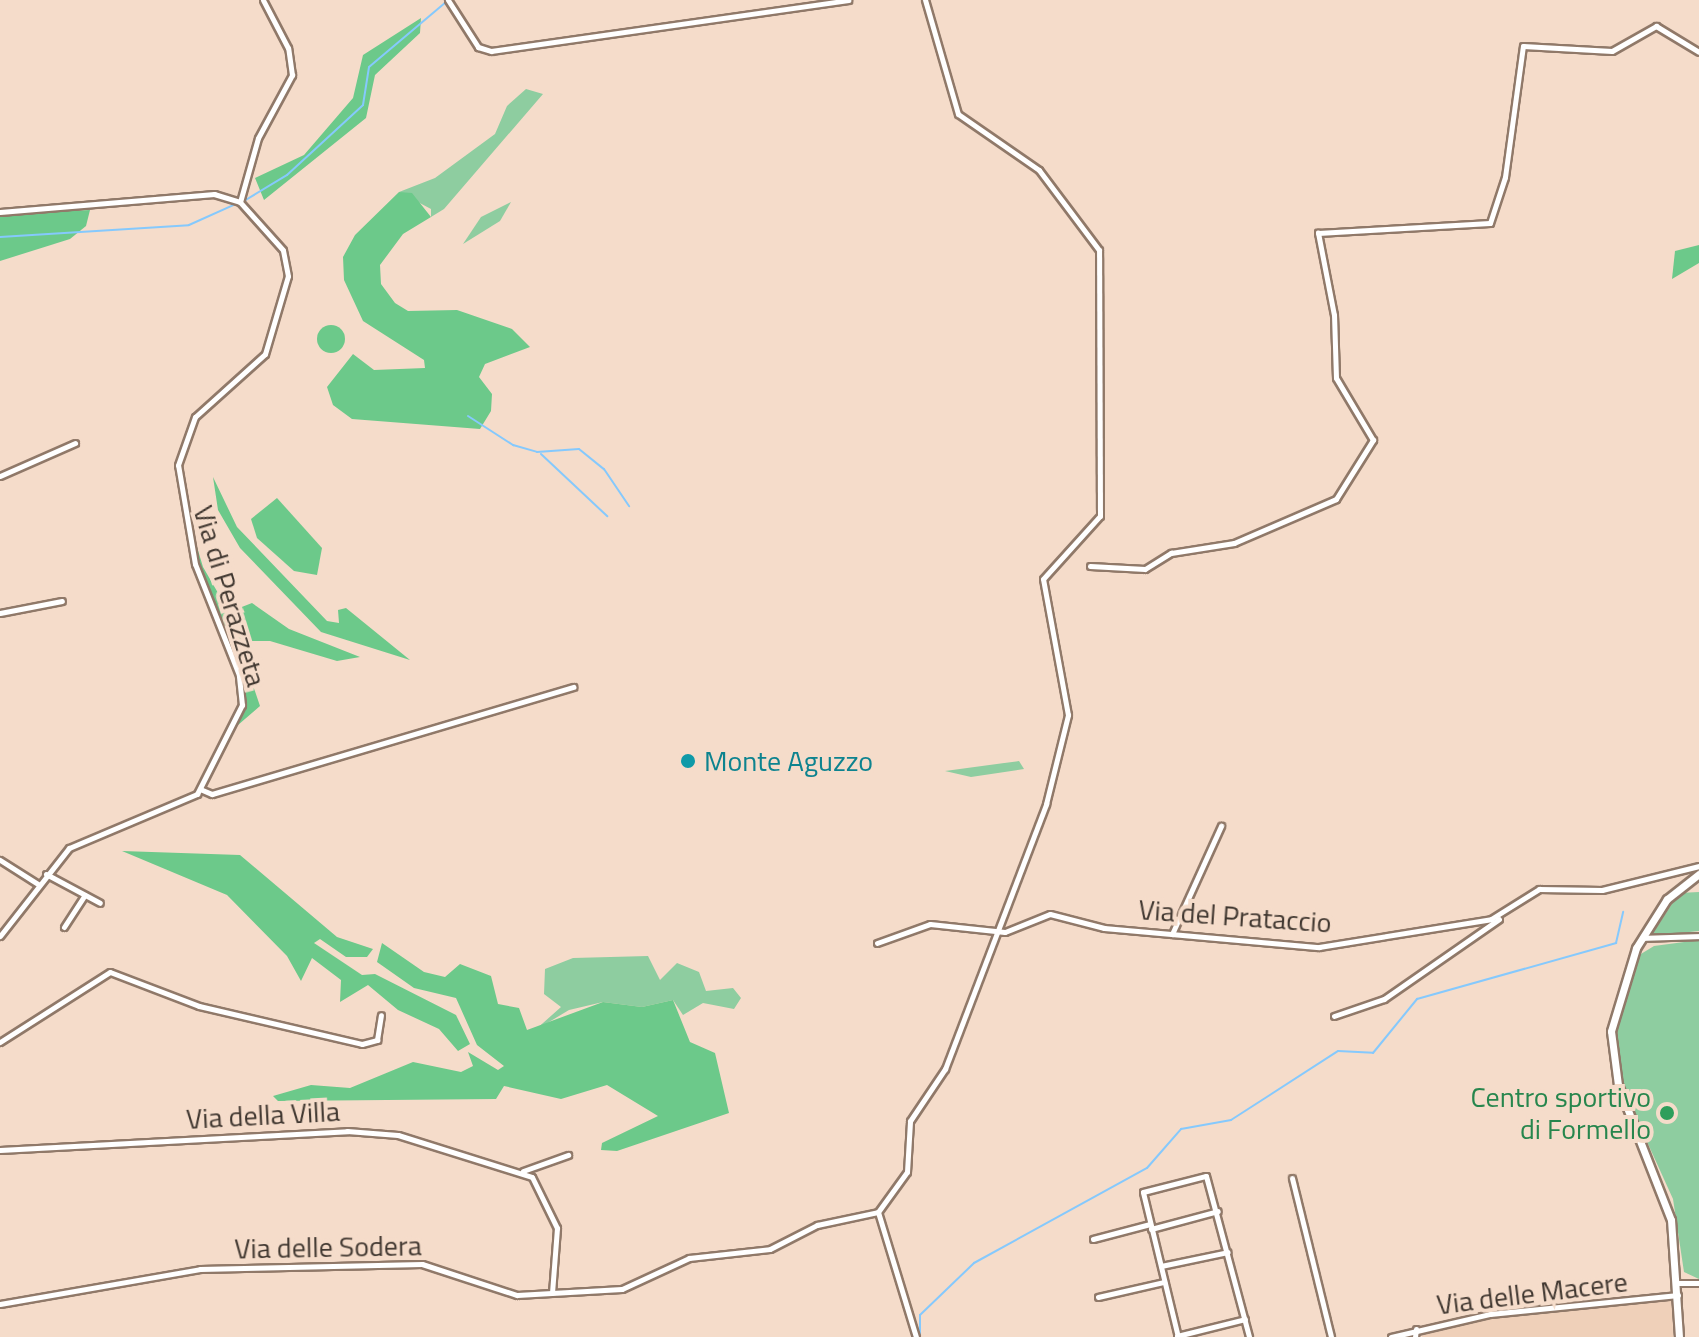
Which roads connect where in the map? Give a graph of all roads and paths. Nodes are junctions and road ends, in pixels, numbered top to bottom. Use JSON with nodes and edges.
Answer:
{"nodes":[{"id":1,"x":263,"y":0,"type":"edge"},
{"id":2,"x":448,"y":0,"type":"edge"},
{"id":3,"x":848,"y":0,"type":"edge"},
{"id":4,"x":925,"y":0,"type":"edge"},
{"id":5,"x":1699,"y":52,"type":"edge"},
{"id":6,"x":240,"y":202,"type":"junction"},
{"id":7,"x":0,"y":212,"type":"edge"},
{"id":8,"x":75,"y":443,"type":"dead end"},
{"id":9,"x":0,"y":476,"type":"edge"},
{"id":10,"x":1090,"y":566,"type":"dead end"},
{"id":11,"x":62,"y":601,"type":"dead end"},
{"id":12,"x":0,"y":613,"type":"edge"},
{"id":13,"x":573,"y":687,"type":"dead end"},
{"id":14,"x":200,"y":789,"type":"junction"},
{"id":15,"x":1221,"y":826,"type":"dead end"},
{"id":16,"x":0,"y":860,"type":"edge"},
{"id":17,"x":1699,"y":866,"type":"edge"},
{"id":18,"x":46,"y":874,"type":"junction"},
{"id":19,"x":1699,"y":874,"type":"edge"},
{"id":20,"x":38,"y":884,"type":"junction"},
{"id":21,"x":85,"y":895,"type":"junction"},
{"id":22,"x":100,"y":903,"type":"dead end"},
{"id":23,"x":1503,"y":916,"type":"junction"},
{"id":24,"x":64,"y":927,"type":"dead end"},
{"id":25,"x":998,"y":932,"type":"junction"},
{"id":26,"x":1172,"y":934,"type":"junction"},
{"id":27,"x":0,"y":936,"type":"edge"},
{"id":28,"x":1699,"y":936,"type":"edge"},
{"id":29,"x":1642,"y":938,"type":"junction"},
{"id":30,"x":877,"y":943,"type":"dead end"},
{"id":31,"x":381,"y":1015,"type":"dead end"},
{"id":32,"x":1334,"y":1016,"type":"dead end"},
{"id":33,"x":0,"y":1042,"type":"edge"},
{"id":34,"x":0,"y":1150,"type":"edge"},
{"id":35,"x":568,"y":1155,"type":"dead end"},
{"id":36,"x":522,"y":1171,"type":"junction"},
{"id":37,"x":1292,"y":1178,"type":"dead end"},
{"id":38,"x":1218,"y":1211,"type":"junction"},
{"id":39,"x":878,"y":1212,"type":"junction"},
{"id":40,"x":1151,"y":1227,"type":"junction"},
{"id":41,"x":1093,"y":1239,"type":"dead end"},
{"id":42,"x":1228,"y":1252,"type":"junction"},
{"id":43,"x":1161,"y":1266,"type":"junction"},
{"id":44,"x":1164,"y":1282,"type":"junction"},
{"id":45,"x":1679,"y":1283,"type":"junction"},
{"id":46,"x":1699,"y":1283,"type":"edge"},
{"id":47,"x":553,"y":1293,"type":"junction"},
{"id":48,"x":1679,"y":1295,"type":"junction"},
{"id":49,"x":1098,"y":1297,"type":"dead end"},
{"id":50,"x":0,"y":1304,"type":"edge"},
{"id":51,"x":1245,"y":1319,"type":"junction"},
{"id":52,"x":1416,"y":1329,"type":"junction"},
{"id":53,"x":1177,"y":1336,"type":"edge"},
{"id":54,"x":916,"y":1337,"type":"edge"},
{"id":55,"x":1249,"y":1337,"type":"edge"},
{"id":56,"x":1331,"y":1337,"type":"edge"},
{"id":57,"x":1391,"y":1337,"type":"edge"},
{"id":58,"x":1415,"y":1337,"type":"edge"},
{"id":59,"x":1679,"y":1337,"type":"edge"}],
"edges":[{"from":1,"to":6,"type":"street"},
{"from":2,"to":3,"type":"street"},
{"from":4,"to":25,"type":"street"},
{"from":5,"to":10,"type":"street"},
{"from":6,"to":7,"type":"street"},
{"from":6,"to":14,"type":"street","name":"Via di Perazzeta"},
{"from":8,"to":9,"type":"street"},
{"from":11,"to":12,"type":"street"},
{"from":13,"to":14,"type":"street"},
{"from":14,"to":18,"type":"street"},
{"from":15,"to":26,"type":"street"},
{"from":16,"to":20,"type":"street"},
{"from":17,"to":23,"type":"street","name":"Via del Prataccio"},
{"from":18,"to":20,"type":"street"},
{"from":18,"to":21,"type":"street"},
{"from":19,"to":29,"type":"street"},
{"from":20,"to":27,"type":"street"},
{"from":21,"to":22,"type":"street"},
{"from":21,"to":24,"type":"street"},
{"from":23,"to":26,"type":"street","name":"Via del Prataccio"},
{"from":23,"to":32,"type":"street"},
{"from":25,"to":26,"type":"street","name":"Via del Prataccio"},
{"from":25,"to":30,"type":"street"},
{"from":25,"to":39,"type":"street"},
{"from":28,"to":29,"type":"street"},
{"from":29,"to":45,"type":"street"},
{"from":31,"to":33,"type":"street"},
{"from":34,"to":36,"type":"street","name":"Via della Villa"},
{"from":35,"to":36,"type":"street"},
{"from":36,"to":47,"type":"street"},
{"from":37,"to":56,"type":"street"},
{"from":38,"to":40,"type":"street"},
{"from":38,"to":40,"type":"street"},
{"from":38,"to":42,"type":"street"},
{"from":39,"to":47,"type":"street","name":"Via delle Sodera"},
{"from":39,"to":54,"type":"street"},
{"from":40,"to":41,"type":"street"},
{"from":40,"to":43,"type":"street"},
{"from":42,"to":43,"type":"street"},
{"from":42,"to":51,"type":"street"},
{"from":43,"to":44,"type":"street"},
{"from":44,"to":49,"type":"street"},
{"from":44,"to":53,"type":"street"},
{"from":45,"to":46,"type":"street"},
{"from":45,"to":48,"type":"street"},
{"from":47,"to":50,"type":"street","name":"Via delle Sodera"},
{"from":48,"to":52,"type":"street","name":"Via delle Macere"},
{"from":48,"to":59,"type":"street"},
{"from":51,"to":53,"type":"street"},
{"from":51,"to":55,"type":"street"},
{"from":52,"to":57,"type":"street","name":"Via delle Macere"},
{"from":52,"to":58,"type":"street"}]}
